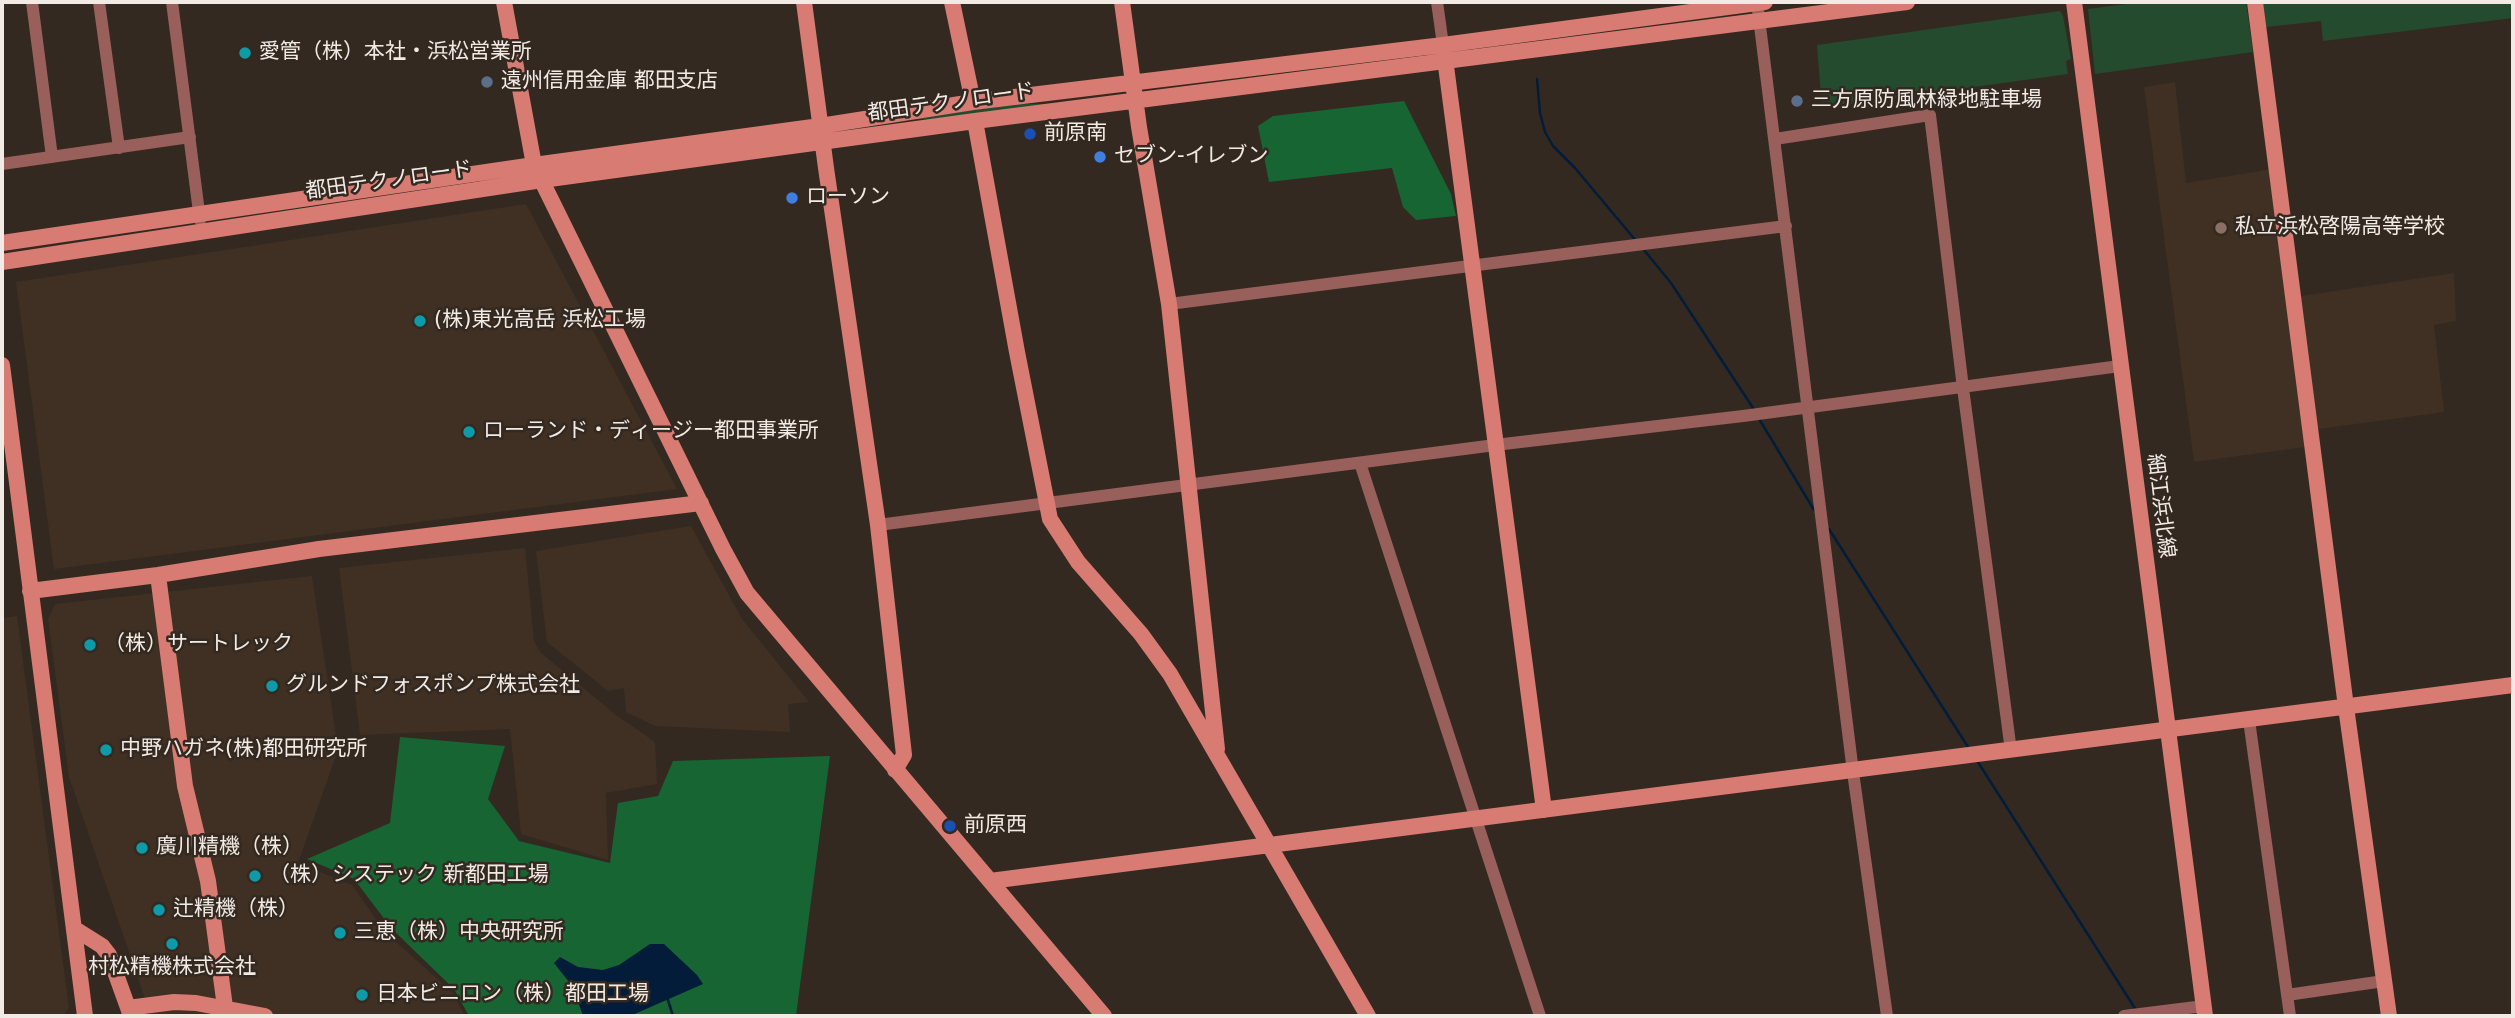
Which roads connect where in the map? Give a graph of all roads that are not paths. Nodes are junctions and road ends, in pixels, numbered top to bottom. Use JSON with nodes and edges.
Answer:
{"nodes":[{"id":1,"x":32,"y":2,"type":"edge"},
{"id":2,"x":100,"y":2,"type":"edge"},
{"id":3,"x":172,"y":2,"type":"edge"},
{"id":4,"x":505,"y":2,"type":"edge"},
{"id":5,"x":804,"y":2,"type":"edge"},
{"id":6,"x":952,"y":2,"type":"edge"},
{"id":7,"x":1122,"y":2,"type":"edge"},
{"id":8,"x":1437,"y":2,"type":"edge"},
{"id":9,"x":1760,"y":2,"type":"edge"},
{"id":10,"x":1907,"y":2,"type":"edge"},
{"id":11,"x":2074,"y":2,"type":"edge"},
{"id":12,"x":2255,"y":2,"type":"edge"},
{"id":13,"x":1760,"y":22,"type":"junction"},
{"id":14,"x":1443,"y":45,"type":"junction"},
{"id":15,"x":1445,"y":62,"type":"junction"},
{"id":16,"x":1133,"y":83,"type":"junction"},
{"id":17,"x":1135,"y":101,"type":"junction"},
{"id":18,"x":973,"y":102,"type":"junction"},
{"id":19,"x":975,"y":121,"type":"junction"},
{"id":20,"x":821,"y":134,"type":"junction"},
{"id":21,"x":190,"y":137,"type":"junction"},
{"id":22,"x":1775,"y":139,"type":"junction"},
{"id":23,"x":118,"y":148,"type":"junction"},
{"id":24,"x":52,"y":157,"type":"junction"},
{"id":25,"x":2,"y":164,"type":"edge"},
{"id":26,"x":534,"y":165,"type":"junction"},
{"id":27,"x":542,"y":180,"type":"junction"},
{"id":28,"x":201,"y":222,"type":"junction"},
{"id":29,"x":1786,"y":226,"type":"junction"},
{"id":30,"x":2,"y":243,"type":"edge"},
{"id":31,"x":2,"y":262,"type":"edge"},
{"id":32,"x":1472,"y":265,"type":"junction"},
{"id":33,"x":1169,"y":304,"type":"junction"},
{"id":34,"x":2,"y":366,"type":"edge"},
{"id":35,"x":2120,"y":366,"type":"junction"},
{"id":36,"x":1963,"y":388,"type":"junction"},
{"id":37,"x":1808,"y":406,"type":"junction"},
{"id":38,"x":1495,"y":445,"type":"junction"},
{"id":39,"x":1360,"y":463,"type":"junction"},
{"id":40,"x":1189,"y":485,"type":"junction"},
{"id":41,"x":701,"y":503,"type":"junction"},
{"id":42,"x":1046,"y":503,"type":"junction"},
{"id":43,"x":878,"y":524,"type":"junction"},
{"id":44,"x":158,"y":575,"type":"junction"},
{"id":45,"x":30,"y":591,"type":"junction"},
{"id":46,"x":2513,"y":685,"type":"edge"},
{"id":47,"x":2346,"y":707,"type":"junction"},
{"id":48,"x":2249,"y":720,"type":"junction"},
{"id":49,"x":2168,"y":730,"type":"junction"},
{"id":50,"x":2011,"y":751,"type":"junction"},
{"id":51,"x":1218,"y":757,"type":"junction"},
{"id":52,"x":895,"y":770,"type":"junction"},
{"id":53,"x":1853,"y":772,"type":"junction"},
{"id":54,"x":1544,"y":810,"type":"junction"},
{"id":55,"x":1476,"y":820,"type":"junction"},
{"id":56,"x":1268,"y":846,"type":"junction"},
{"id":57,"x":990,"y":881,"type":"junction"},
{"id":58,"x":75,"y":929,"type":"junction"},
{"id":59,"x":2384,"y":981,"type":"junction"},
{"id":60,"x":2287,"y":995,"type":"junction"},
{"id":61,"x":225,"y":1007,"type":"junction"},
{"id":62,"x":2205,"y":1011,"type":"edge"},
{"id":63,"x":130,"y":1012,"type":"edge"},
{"id":64,"x":2136,"y":1015,"type":"edge"},
{"id":65,"x":85,"y":1016,"type":"edge"},
{"id":66,"x":265,"y":1016,"type":"edge"},
{"id":67,"x":1104,"y":1016,"type":"edge"},
{"id":68,"x":1368,"y":1016,"type":"edge"},
{"id":69,"x":1540,"y":1016,"type":"edge"},
{"id":70,"x":1887,"y":1016,"type":"edge"},
{"id":71,"x":2290,"y":1016,"type":"edge"},
{"id":72,"x":2389,"y":1016,"type":"edge"}],
"edges":[{"from":1,"to":24,"type":"street"},
{"from":2,"to":23,"type":"street"},
{"from":3,"to":21,"type":"street"},
{"from":4,"to":26,"type":"street"},
{"from":5,"to":20,"type":"street"},
{"from":6,"to":18,"type":"street"},
{"from":7,"to":16,"type":"street"},
{"from":8,"to":14,"type":"street"},
{"from":9,"to":13,"type":"street"},
{"from":9,"to":14,"type":"street","name":"都田テクノロード"},
{"from":10,"to":13,"type":"street","name":"都田テクノロード"},
{"from":11,"to":35,"type":"street","name":"細江浜北線"},
{"from":12,"to":47,"type":"street"},
{"from":13,"to":15,"type":"street","name":"都田テクノロード"},
{"from":13,"to":22,"type":"street"},
{"from":14,"to":15,"type":"street"},
{"from":14,"to":16,"type":"street","name":"都田テクノロード"},
{"from":15,"to":17,"type":"street","name":"都田テクノロード"},
{"from":15,"to":32,"type":"street"},
{"from":16,"to":17,"type":"street"},
{"from":16,"to":18,"type":"street","name":"都田テクノロード"},
{"from":17,"to":19,"type":"street","name":"都田テクノロード"},
{"from":17,"to":33,"type":"street"},
{"from":18,"to":20,"type":"street","name":"都田テクノロード"},
{"from":19,"to":20,"type":"street","name":"都田テクノロード"},
{"from":19,"to":42,"type":"street"},
{"from":20,"to":26,"type":"street","name":"都田テクノロード"},
{"from":20,"to":27,"type":"street","name":"都田テクノロード"},
{"from":20,"to":43,"type":"street"},
{"from":21,"to":23,"type":"street"},
{"from":21,"to":28,"type":"street"},
{"from":22,"to":29,"type":"street"},
{"from":22,"to":36,"type":"street"},
{"from":23,"to":24,"type":"street"},
{"from":24,"to":25,"type":"street"},
{"from":26,"to":27,"type":"street"},
{"from":26,"to":28,"type":"street","name":"都田テクノロード"},
{"from":27,"to":28,"type":"street","name":"都田テクノロード"},
{"from":27,"to":41,"type":"street"},
{"from":28,"to":30,"type":"street","name":"都田テクノロード"},
{"from":28,"to":31,"type":"street","name":"都田テクノロード"},
{"from":29,"to":32,"type":"street"},
{"from":29,"to":37,"type":"street"},
{"from":32,"to":33,"type":"street"},
{"from":32,"to":38,"type":"street"},
{"from":33,"to":40,"type":"street"},
{"from":34,"to":45,"type":"street"},
{"from":35,"to":36,"type":"street"},
{"from":35,"to":49,"type":"street","name":"細江浜北線"},
{"from":36,"to":37,"type":"street"},
{"from":36,"to":50,"type":"street"},
{"from":37,"to":38,"type":"street"},
{"from":37,"to":53,"type":"street"},
{"from":38,"to":39,"type":"street"},
{"from":38,"to":54,"type":"street"},
{"from":39,"to":40,"type":"street"},
{"from":39,"to":55,"type":"street"},
{"from":40,"to":42,"type":"street"},
{"from":40,"to":51,"type":"street"},
{"from":41,"to":44,"type":"street"},
{"from":41,"to":52,"type":"street"},
{"from":42,"to":43,"type":"street"},
{"from":42,"to":51,"type":"street"},
{"from":43,"to":52,"type":"street"},
{"from":44,"to":45,"type":"street"},
{"from":44,"to":61,"type":"street"},
{"from":45,"to":58,"type":"street"},
{"from":46,"to":47,"type":"street"},
{"from":47,"to":48,"type":"street"},
{"from":47,"to":59,"type":"street"},
{"from":48,"to":49,"type":"street"},
{"from":48,"to":60,"type":"street"},
{"from":49,"to":50,"type":"street"},
{"from":49,"to":62,"type":"street","name":"細江浜北線"},
{"from":50,"to":53,"type":"street"},
{"from":51,"to":56,"type":"street"},
{"from":52,"to":57,"type":"street"},
{"from":53,"to":54,"type":"street"},
{"from":53,"to":70,"type":"street"},
{"from":54,"to":55,"type":"street"},
{"from":55,"to":56,"type":"street"},
{"from":55,"to":69,"type":"street"},
{"from":56,"to":57,"type":"street"},
{"from":56,"to":68,"type":"street"},
{"from":57,"to":67,"type":"street"},
{"from":58,"to":63,"type":"street"},
{"from":58,"to":65,"type":"street"},
{"from":59,"to":60,"type":"street"},
{"from":59,"to":72,"type":"street"},
{"from":60,"to":71,"type":"street"},
{"from":61,"to":63,"type":"street"},
{"from":61,"to":66,"type":"street"},
{"from":62,"to":64,"type":"street"}]}
